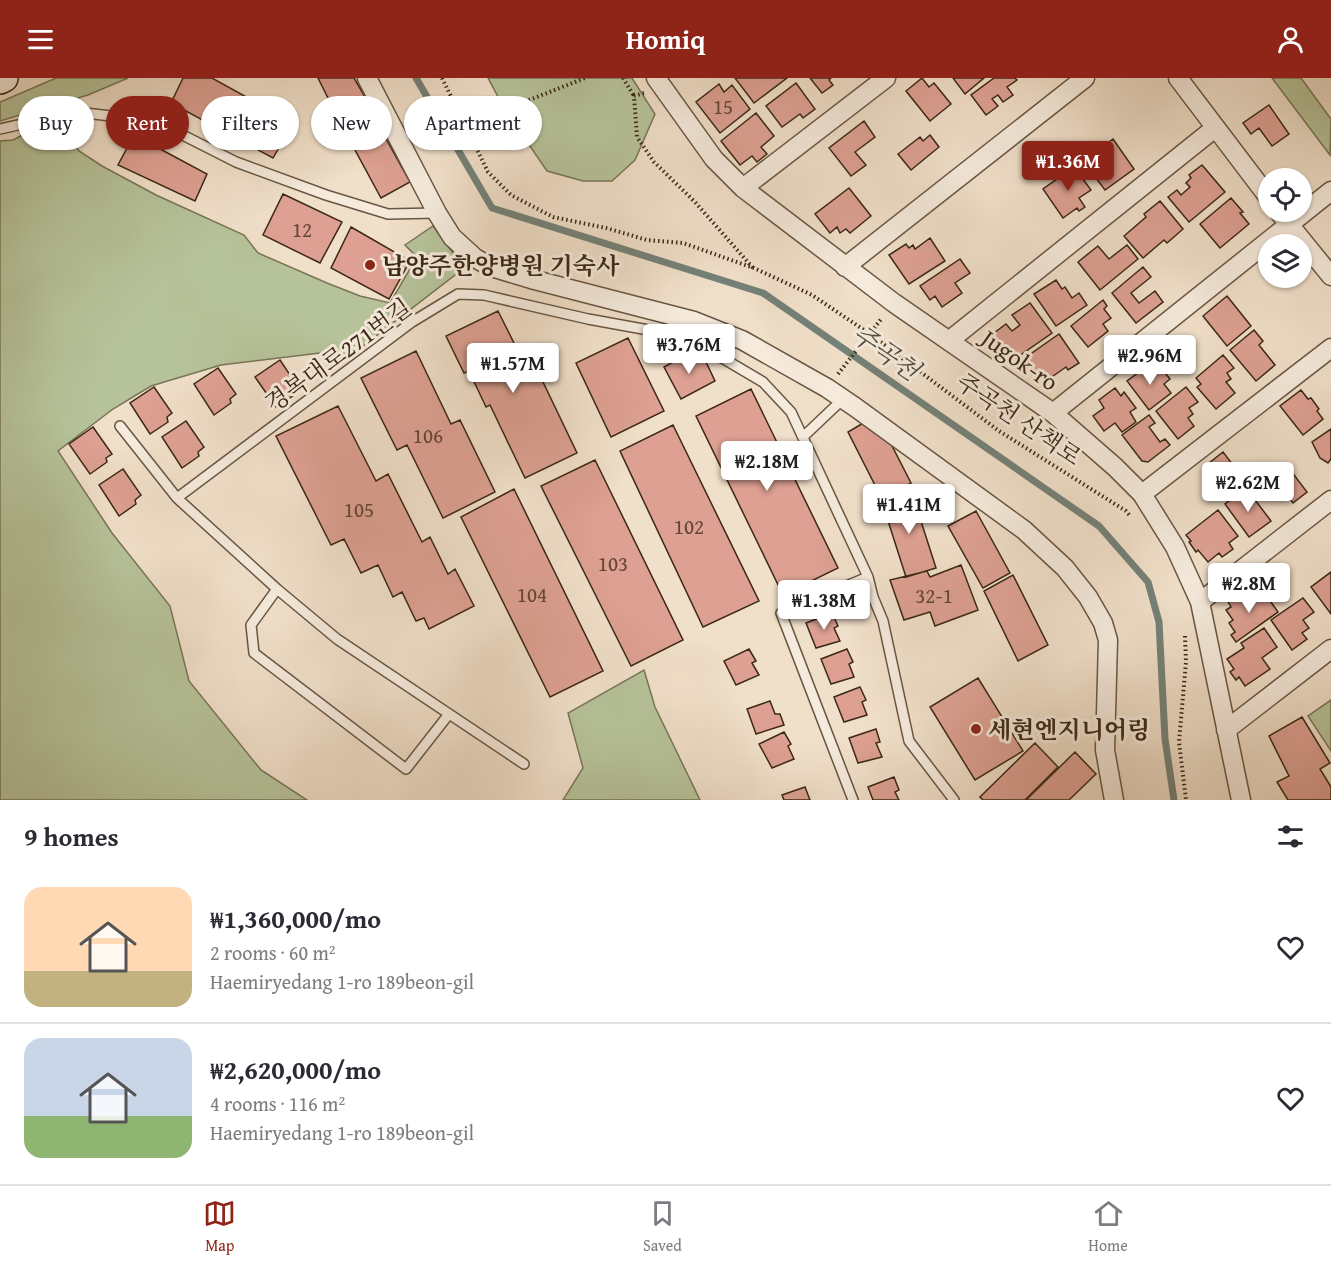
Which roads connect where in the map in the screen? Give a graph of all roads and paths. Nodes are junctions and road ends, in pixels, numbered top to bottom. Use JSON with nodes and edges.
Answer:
{"nodes":[{"id":1,"x":367,"y":78,"type":"edge"},
{"id":2,"x":442,"y":78,"type":"edge"},
{"id":3,"x":585,"y":78,"type":"edge"},
{"id":4,"x":623,"y":78,"type":"edge"},
{"id":5,"x":886,"y":78,"type":"edge"},
{"id":6,"x":1085,"y":78,"type":"edge"},
{"id":7,"x":1178,"y":78,"type":"edge"},
{"id":8,"x":663,"y":81,"type":"edge"},
{"id":9,"x":451,"y":96,"type":"edge"},
{"id":10,"x":539,"y":96,"type":"edge"},
{"id":11,"x":634,"y":96,"type":"junction"},
{"id":12,"x":1215,"y":128,"type":"junction"},
{"id":13,"x":0,"y":129,"type":"edge"},
{"id":14,"x":478,"y":150,"type":"edge"},
{"id":15,"x":1258,"y":184,"type":"edge"},
{"id":16,"x":744,"y":188,"type":"junction"},
{"id":17,"x":1331,"y":191,"type":"edge"},
{"id":18,"x":1312,"y":202,"type":"edge"},
{"id":19,"x":437,"y":213,"type":"junction"},
{"id":20,"x":1279,"y":222,"type":"edge"},
{"id":21,"x":1287,"y":222,"type":"edge"},
{"id":22,"x":845,"y":267,"type":"junction"},
{"id":23,"x":753,"y":268,"type":"junction"},
{"id":24,"x":1331,"y":276,"type":"edge"},
{"id":25,"x":870,"y":334,"type":"junction"},
{"id":26,"x":950,"y":340,"type":"junction"},
{"id":27,"x":1331,"y":348,"type":"edge"},
{"id":28,"x":827,"y":388,"type":"junction"},
{"id":29,"x":843,"y":399,"type":"junction"},
{"id":30,"x":1053,"y":413,"type":"junction"},
{"id":31,"x":120,"y":426,"type":"dead end"},
{"id":32,"x":804,"y":436,"type":"junction"},
{"id":33,"x":1142,"y":494,"type":"junction"},
{"id":34,"x":177,"y":498,"type":"junction"},
{"id":35,"x":1331,"y":500,"type":"edge"},
{"id":36,"x":1133,"y":519,"type":"dead end"},
{"id":37,"x":868,"y":577,"type":"junction"},
{"id":38,"x":277,"y":589,"type":"junction"},
{"id":39,"x":1200,"y":602,"type":"junction"},
{"id":40,"x":1185,"y":632,"type":"dead end"},
{"id":41,"x":1331,"y":649,"type":"edge"},
{"id":42,"x":450,"y":714,"type":"junction"},
{"id":43,"x":1226,"y":730,"type":"junction"},
{"id":44,"x":524,"y":764,"type":"dead end"},
{"id":45,"x":853,"y":800,"type":"edge"},
{"id":46,"x":954,"y":800,"type":"edge"},
{"id":47,"x":1114,"y":800,"type":"edge"},
{"id":48,"x":1186,"y":800,"type":"edge"},
{"id":49,"x":1241,"y":800,"type":"edge"}],
"edges":[{"from":1,"to":19,"type":"street"},
{"from":2,"to":9,"type":"path","name":"주곡천 산책로"},
{"from":3,"to":10,"type":"path"},
{"from":4,"to":11,"type":"path"},
{"from":5,"to":16,"type":"street"},
{"from":6,"to":22,"type":"street"},
{"from":7,"to":12,"type":"street"},
{"from":8,"to":11,"type":"path"},
{"from":8,"to":16,"type":"street","name":"Jugok-ro"},
{"from":11,"to":23,"type":"path"},
{"from":12,"to":15,"type":"street"},
{"from":12,"to":26,"type":"street"},
{"from":13,"to":19,"type":"lane"},
{"from":14,"to":23,"type":"path","name":"주곡천 산책로"},
{"from":16,"to":22,"type":"street","name":"Jugok-ro"},
{"from":17,"to":18,"type":"street"},
{"from":19,"to":28,"type":"street"},
{"from":20,"to":30,"type":"street"},
{"from":21,"to":24,"type":"street"},
{"from":22,"to":26,"type":"street","name":"Jugok-ro"},
{"from":23,"to":25,"type":"path","name":"주곡천 산책로"},
{"from":25,"to":28,"type":"path"},
{"from":25,"to":36,"type":"path","name":"주곡천 산책로"},
{"from":26,"to":30,"type":"street","name":"Jugok-ro"},
{"from":27,"to":33,"type":"street"},
{"from":28,"to":29,"type":"street"},
{"from":29,"to":32,"type":"lane"},
{"from":29,"to":47,"type":"street"},
{"from":30,"to":33,"type":"street","name":"Jugok-ro"},
{"from":31,"to":34,"type":"lane"},
{"from":32,"to":34,"type":"lane","name":"경복대로271번길"},
{"from":32,"to":37,"type":"lane","name":"경복대로271번길"},
{"from":33,"to":39,"type":"street","name":"Jugok-ro"},
{"from":34,"to":38,"type":"lane"},
{"from":35,"to":39,"type":"street"},
{"from":37,"to":45,"type":"lane"},
{"from":37,"to":46,"type":"lane","name":"경복대로271번길"},
{"from":38,"to":42,"type":"lane"},
{"from":38,"to":42,"type":"lane"},
{"from":39,"to":43,"type":"street","name":"Jugok-ro"},
{"from":40,"to":48,"type":"path"},
{"from":41,"to":43,"type":"street"},
{"from":42,"to":44,"type":"lane"},
{"from":43,"to":49,"type":"street","name":"Jugok-ro"}]}
